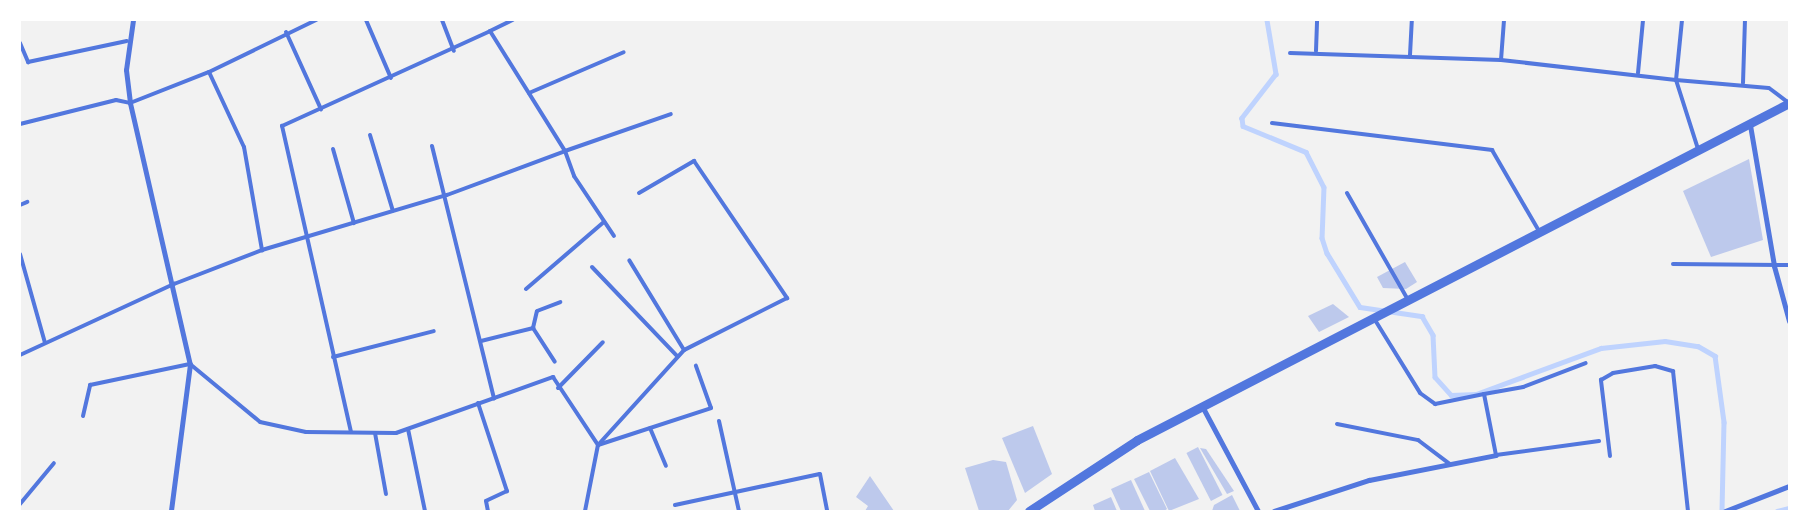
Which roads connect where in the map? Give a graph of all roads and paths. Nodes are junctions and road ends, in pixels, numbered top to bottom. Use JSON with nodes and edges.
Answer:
{"nodes":[{"id":1,"x":133,"y":20,"type":"edge"},
{"id":2,"x":316,"y":20,"type":"edge"},
{"id":3,"x":366,"y":20,"type":"edge"},
{"id":4,"x":442,"y":20,"type":"edge"},
{"id":5,"x":513,"y":20,"type":"edge"},
{"id":6,"x":1317,"y":20,"type":"edge"},
{"id":7,"x":1412,"y":20,"type":"edge"},
{"id":8,"x":1504,"y":20,"type":"edge"},
{"id":9,"x":1643,"y":20,"type":"edge"},
{"id":10,"x":1682,"y":20,"type":"edge"},
{"id":11,"x":1745,"y":20,"type":"edge"},
{"id":12,"x":286,"y":32,"type":"junction"},
{"id":13,"x":490,"y":32,"type":"junction"},
{"id":14,"x":127,"y":41,"type":"junction"},
{"id":15,"x":20,"y":44,"type":"edge"},
{"id":16,"x":454,"y":51,"type":"junction"},
{"id":17,"x":1316,"y":51,"type":"junction"},
{"id":18,"x":624,"y":52,"type":"dead end"},
{"id":19,"x":1290,"y":53,"type":"dead end"},
{"id":20,"x":1410,"y":55,"type":"junction"},
{"id":21,"x":1501,"y":60,"type":"junction"},
{"id":22,"x":209,"y":72,"type":"junction"},
{"id":23,"x":1638,"y":73,"type":"junction"},
{"id":24,"x":392,"y":78,"type":"junction"},
{"id":25,"x":1676,"y":80,"type":"junction"},
{"id":26,"x":1743,"y":83,"type":"junction"},
{"id":27,"x":529,"y":93,"type":"junction"},
{"id":28,"x":130,"y":103,"type":"junction"},
{"id":29,"x":1789,"y":103,"type":"edge"},
{"id":30,"x":321,"y":109,"type":"junction"},
{"id":31,"x":671,"y":114,"type":"dead end"},
{"id":32,"x":1272,"y":123,"type":"dead end"},
{"id":33,"x":20,"y":124,"type":"edge"},
{"id":34,"x":1750,"y":125,"type":"junction"},
{"id":35,"x":370,"y":136,"type":"dead end"},
{"id":36,"x":432,"y":146,"type":"dead end"},
{"id":37,"x":333,"y":149,"type":"dead end"},
{"id":38,"x":565,"y":151,"type":"junction"},
{"id":39,"x":1699,"y":152,"type":"junction"},
{"id":40,"x":639,"y":193,"type":"dead end"},
{"id":41,"x":1348,"y":193,"type":"dead end"},
{"id":42,"x":447,"y":195,"type":"junction"},
{"id":43,"x":27,"y":202,"type":"dead end"},
{"id":44,"x":20,"y":205,"type":"edge"},
{"id":45,"x":393,"y":211,"type":"junction"},
{"id":46,"x":604,"y":222,"type":"junction"},
{"id":47,"x":354,"y":223,"type":"junction"},
{"id":48,"x":1540,"y":233,"type":"junction"},
{"id":49,"x":614,"y":236,"type":"dead end"},
{"id":50,"x":305,"y":238,"type":"junction"},
{"id":51,"x":262,"y":250,"type":"junction"},
{"id":52,"x":20,"y":254,"type":"edge"},
{"id":53,"x":629,"y":260,"type":"dead end"},
{"id":54,"x":1673,"y":264,"type":"dead end"},
{"id":55,"x":1789,"y":265,"type":"edge"},
{"id":56,"x":1774,"y":266,"type":"junction"},
{"id":57,"x":592,"y":267,"type":"dead end"},
{"id":58,"x":174,"y":284,"type":"junction"},
{"id":59,"x":526,"y":289,"type":"dead end"},
{"id":60,"x":1409,"y":301,"type":"junction"},
{"id":61,"x":560,"y":302,"type":"dead end"},
{"id":62,"x":1375,"y":320,"type":"junction"},
{"id":63,"x":1789,"y":321,"type":"edge"},
{"id":64,"x":533,"y":328,"type":"junction"},
{"id":65,"x":434,"y":331,"type":"dead end"},
{"id":66,"x":481,"y":341,"type":"junction"},
{"id":67,"x":603,"y":342,"type":"dead end"},
{"id":68,"x":44,"y":343,"type":"junction"},
{"id":69,"x":684,"y":350,"type":"junction"},
{"id":70,"x":20,"y":355,"type":"edge"},
{"id":71,"x":678,"y":357,"type":"junction"},
{"id":72,"x":333,"y":358,"type":"junction"},
{"id":73,"x":555,"y":362,"type":"dead end"},
{"id":74,"x":1586,"y":363,"type":"dead end"},
{"id":75,"x":190,"y":364,"type":"junction"},
{"id":76,"x":696,"y":366,"type":"dead end"},
{"id":77,"x":558,"y":388,"type":"junction"},
{"id":78,"x":1484,"y":394,"type":"junction"},
{"id":79,"x":494,"y":398,"type":"junction"},
{"id":80,"x":478,"y":403,"type":"junction"},
{"id":81,"x":1203,"y":408,"type":"junction"},
{"id":82,"x":83,"y":416,"type":"dead end"},
{"id":83,"x":719,"y":420,"type":"dead end"},
{"id":84,"x":1337,"y":424,"type":"dead end"},
{"id":85,"x":650,"y":428,"type":"junction"},
{"id":86,"x":408,"y":429,"type":"junction"},
{"id":87,"x":351,"y":432,"type":"junction"},
{"id":88,"x":375,"y":433,"type":"junction"},
{"id":89,"x":1599,"y":441,"type":"dead end"},
{"id":90,"x":598,"y":445,"type":"junction"},
{"id":91,"x":1496,"y":455,"type":"junction"},
{"id":92,"x":1610,"y":456,"type":"dead end"},
{"id":93,"x":54,"y":463,"type":"dead end"},
{"id":94,"x":1450,"y":464,"type":"junction"},
{"id":95,"x":666,"y":466,"type":"dead end"},
{"id":96,"x":1789,"y":486,"type":"edge"},
{"id":97,"x":735,"y":490,"type":"junction"},
{"id":98,"x":386,"y":494,"type":"dead end"},
{"id":99,"x":20,"y":504,"type":"edge"},
{"id":100,"x":675,"y":505,"type":"dead end"},
{"id":101,"x":172,"y":511,"type":"edge"},
{"id":102,"x":425,"y":511,"type":"edge"},
{"id":103,"x":488,"y":511,"type":"edge"},
{"id":104,"x":584,"y":511,"type":"edge"},
{"id":105,"x":739,"y":511,"type":"edge"},
{"id":106,"x":827,"y":511,"type":"edge"},
{"id":107,"x":1029,"y":511,"type":"edge"},
{"id":108,"x":1258,"y":511,"type":"edge"},
{"id":109,"x":1274,"y":511,"type":"edge"},
{"id":110,"x":1688,"y":511,"type":"edge"},
{"id":111,"x":1725,"y":511,"type":"edge"}],
"edges":[{"from":1,"to":14,"type":"street"},
{"from":2,"to":12,"type":"lane"},
{"from":3,"to":24,"type":"lane"},
{"from":4,"to":16,"type":"lane"},
{"from":5,"to":13,"type":"lane"},
{"from":6,"to":17,"type":"lane"},
{"from":7,"to":20,"type":"lane"},
{"from":8,"to":21,"type":"lane"},
{"from":9,"to":23,"type":"lane"},
{"from":10,"to":25,"type":"lane"},
{"from":11,"to":26,"type":"lane"},
{"from":12,"to":22,"type":"lane"},
{"from":12,"to":30,"type":"lane"},
{"from":13,"to":16,"type":"lane"},
{"from":13,"to":27,"type":"lane"},
{"from":14,"to":15,"type":"lane"},
{"from":14,"to":28,"type":"street"},
{"from":16,"to":24,"type":"lane"},
{"from":17,"to":19,"type":"lane"},
{"from":17,"to":20,"type":"lane"},
{"from":18,"to":27,"type":"lane"},
{"from":20,"to":21,"type":"lane"},
{"from":21,"to":23,"type":"lane"},
{"from":22,"to":28,"type":"lane"},
{"from":22,"to":51,"type":"lane"},
{"from":23,"to":25,"type":"lane"},
{"from":24,"to":30,"type":"lane"},
{"from":25,"to":26,"type":"lane"},
{"from":25,"to":39,"type":"lane"},
{"from":26,"to":29,"type":"lane"},
{"from":27,"to":38,"type":"lane"},
{"from":28,"to":33,"type":"lane"},
{"from":28,"to":58,"type":"street"},
{"from":29,"to":34,"type":"street"},
{"from":30,"to":50,"type":"lane"},
{"from":31,"to":38,"type":"lane"},
{"from":32,"to":48,"type":"lane"},
{"from":34,"to":39,"type":"street"},
{"from":34,"to":56,"type":"street"},
{"from":35,"to":45,"type":"lane"},
{"from":36,"to":42,"type":"lane"},
{"from":37,"to":47,"type":"lane"},
{"from":38,"to":42,"type":"lane"},
{"from":38,"to":46,"type":"lane"},
{"from":39,"to":48,"type":"street"},
{"from":40,"to":69,"type":"lane"},
{"from":41,"to":60,"type":"lane"},
{"from":42,"to":45,"type":"lane"},
{"from":42,"to":66,"type":"lane"},
{"from":43,"to":44,"type":"lane"},
{"from":45,"to":47,"type":"lane"},
{"from":46,"to":49,"type":"lane"},
{"from":46,"to":59,"type":"lane"},
{"from":47,"to":50,"type":"lane"},
{"from":48,"to":60,"type":"street"},
{"from":50,"to":51,"type":"lane"},
{"from":50,"to":72,"type":"lane"},
{"from":51,"to":58,"type":"lane"},
{"from":52,"to":68,"type":"lane"},
{"from":53,"to":69,"type":"lane"},
{"from":54,"to":56,"type":"lane"},
{"from":55,"to":56,"type":"lane"},
{"from":56,"to":63,"type":"street"},
{"from":57,"to":71,"type":"lane"},
{"from":58,"to":68,"type":"lane"},
{"from":58,"to":75,"type":"street"},
{"from":60,"to":62,"type":"street"},
{"from":61,"to":64,"type":"lane"},
{"from":62,"to":78,"type":"lane"},
{"from":62,"to":81,"type":"street"},
{"from":64,"to":66,"type":"lane"},
{"from":64,"to":73,"type":"lane"},
{"from":65,"to":72,"type":"lane"},
{"from":66,"to":79,"type":"lane"},
{"from":67,"to":77,"type":"lane"},
{"from":68,"to":70,"type":"lane"},
{"from":69,"to":71,"type":"lane"},
{"from":71,"to":90,"type":"lane"},
{"from":72,"to":87,"type":"lane"},
{"from":74,"to":78,"type":"lane"},
{"from":75,"to":82,"type":"lane"},
{"from":75,"to":87,"type":"lane"},
{"from":75,"to":101,"type":"street"},
{"from":76,"to":85,"type":"lane"},
{"from":77,"to":79,"type":"lane"},
{"from":77,"to":90,"type":"lane"},
{"from":78,"to":91,"type":"lane"},
{"from":79,"to":80,"type":"lane"},
{"from":80,"to":86,"type":"lane"},
{"from":80,"to":103,"type":"lane"},
{"from":81,"to":107,"type":"street"},
{"from":81,"to":108,"type":"street"},
{"from":83,"to":97,"type":"lane"},
{"from":84,"to":94,"type":"lane"},
{"from":85,"to":90,"type":"lane"},
{"from":85,"to":95,"type":"lane"},
{"from":86,"to":88,"type":"lane"},
{"from":86,"to":102,"type":"lane"},
{"from":87,"to":88,"type":"lane"},
{"from":88,"to":98,"type":"lane"},
{"from":89,"to":91,"type":"lane"},
{"from":90,"to":104,"type":"lane"},
{"from":91,"to":94,"type":"street"},
{"from":92,"to":110,"type":"lane"},
{"from":93,"to":99,"type":"lane"},
{"from":94,"to":109,"type":"street"},
{"from":96,"to":111,"type":"street"},
{"from":97,"to":100,"type":"lane"},
{"from":97,"to":105,"type":"lane"},
{"from":97,"to":106,"type":"lane"}]}
